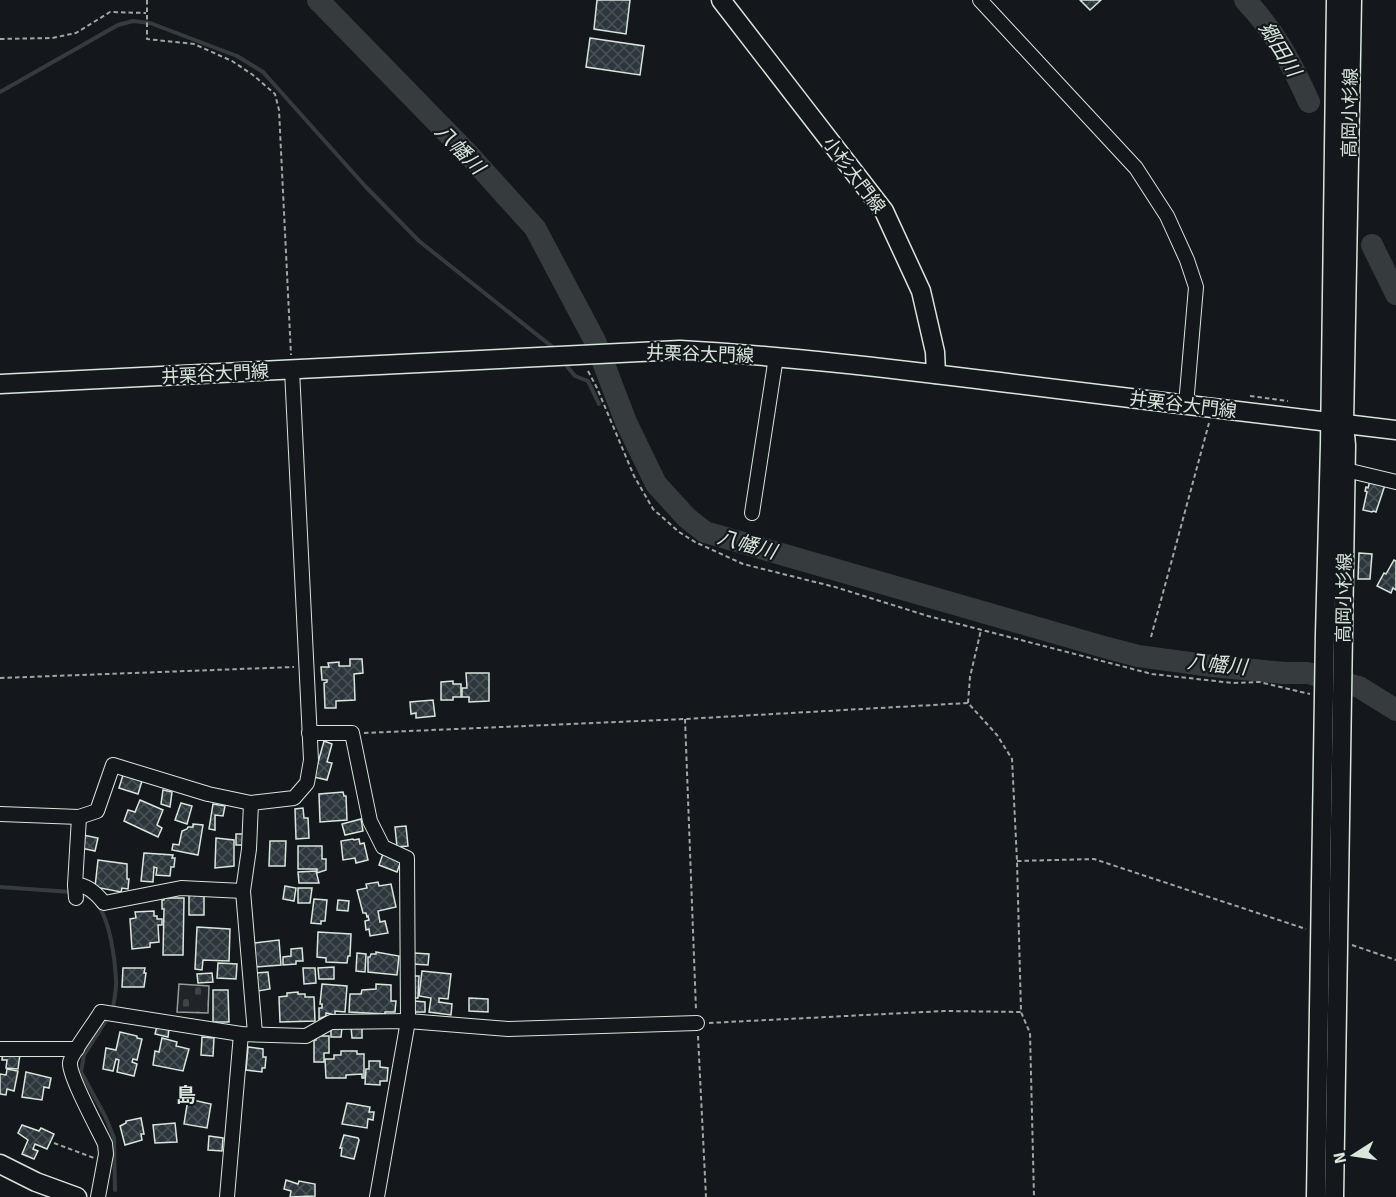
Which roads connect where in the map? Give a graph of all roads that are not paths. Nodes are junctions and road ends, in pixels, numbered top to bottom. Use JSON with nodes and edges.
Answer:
{"nodes":[{"id":1,"x":721,"y":0,"type":"edge"},
{"id":2,"x":980,"y":0,"type":"edge"},
{"id":3,"x":1336,"y":0,"type":"edge"},
{"id":4,"x":1352,"y":0,"type":"edge"},
{"id":5,"x":776,"y":357,"type":"junction"},
{"id":6,"x":292,"y":370,"type":"junction"},
{"id":7,"x":936,"y":374,"type":"junction"},
{"id":8,"x":0,"y":384,"type":"edge"},
{"id":9,"x":1186,"y":405,"type":"junction"},
{"id":10,"x":1337,"y":423,"type":"junction"},
{"id":11,"x":1396,"y":430,"type":"edge"},
{"id":12,"x":1346,"y":470,"type":"junction"},
{"id":13,"x":1396,"y":482,"type":"edge"},
{"id":14,"x":752,"y":513,"type":"dead end"},
{"id":15,"x":309,"y":734,"type":"junction"},
{"id":16,"x":251,"y":803,"type":"junction"},
{"id":17,"x":0,"y":814,"type":"edge"},
{"id":18,"x":79,"y":817,"type":"junction"},
{"id":19,"x":243,"y":891,"type":"junction"},
{"id":20,"x":408,"y":1021,"type":"junction"},
{"id":21,"x":697,"y":1023,"type":"road end"},
{"id":22,"x":248,"y":1033,"type":"junction"},
{"id":23,"x":77,"y":1048,"type":"junction"},
{"id":24,"x":0,"y":1049,"type":"edge"},
{"id":25,"x":0,"y":1164,"type":"edge"},
{"id":26,"x":77,"y":1197,"type":"edge"},
{"id":27,"x":98,"y":1197,"type":"edge"},
{"id":28,"x":227,"y":1197,"type":"edge"},
{"id":29,"x":377,"y":1197,"type":"edge"},
{"id":30,"x":1316,"y":1197,"type":"edge"},
{"id":31,"x":1334,"y":1197,"type":"edge"}],
"edges":[{"from":1,"to":7,"type":"main road","name":"小杉大門線"},
{"from":2,"to":9,"type":"street"},
{"from":3,"to":10,"type":"main road","name":"高岡小杉線"},
{"from":4,"to":10,"type":"main road","name":"高岡小杉線"},
{"from":5,"to":6,"type":"main road","name":"井栗谷大門線"},
{"from":5,"to":7,"type":"main road","name":"井栗谷大門線"},
{"from":5,"to":14,"type":"street"},
{"from":6,"to":8,"type":"main road","name":"井栗谷大門線"},
{"from":6,"to":15,"type":"street"},
{"from":7,"to":9,"type":"main road","name":"井栗谷大門線"},
{"from":9,"to":10,"type":"main road","name":"井栗谷大門線"},
{"from":10,"to":11,"type":"main road","name":"井栗谷大門線"},
{"from":10,"to":12,"type":"main road","name":"高岡小杉線"},
{"from":10,"to":30,"type":"main road","name":"高岡小杉線"},
{"from":12,"to":13,"type":"street"},
{"from":12,"to":31,"type":"main road","name":"高岡小杉線"},
{"from":15,"to":16,"type":"street"},
{"from":15,"to":20,"type":"street"},
{"from":16,"to":18,"type":"street"},
{"from":16,"to":19,"type":"street"},
{"from":17,"to":18,"type":"street"},
{"from":18,"to":19,"type":"street"},
{"from":19,"to":22,"type":"street"},
{"from":20,"to":21,"type":"street"},
{"from":20,"to":22,"type":"street"},
{"from":20,"to":29,"type":"street"},
{"from":22,"to":23,"type":"street"},
{"from":22,"to":28,"type":"street"},
{"from":23,"to":24,"type":"street"},
{"from":23,"to":27,"type":"street"},
{"from":25,"to":26,"type":"main road"}]}
